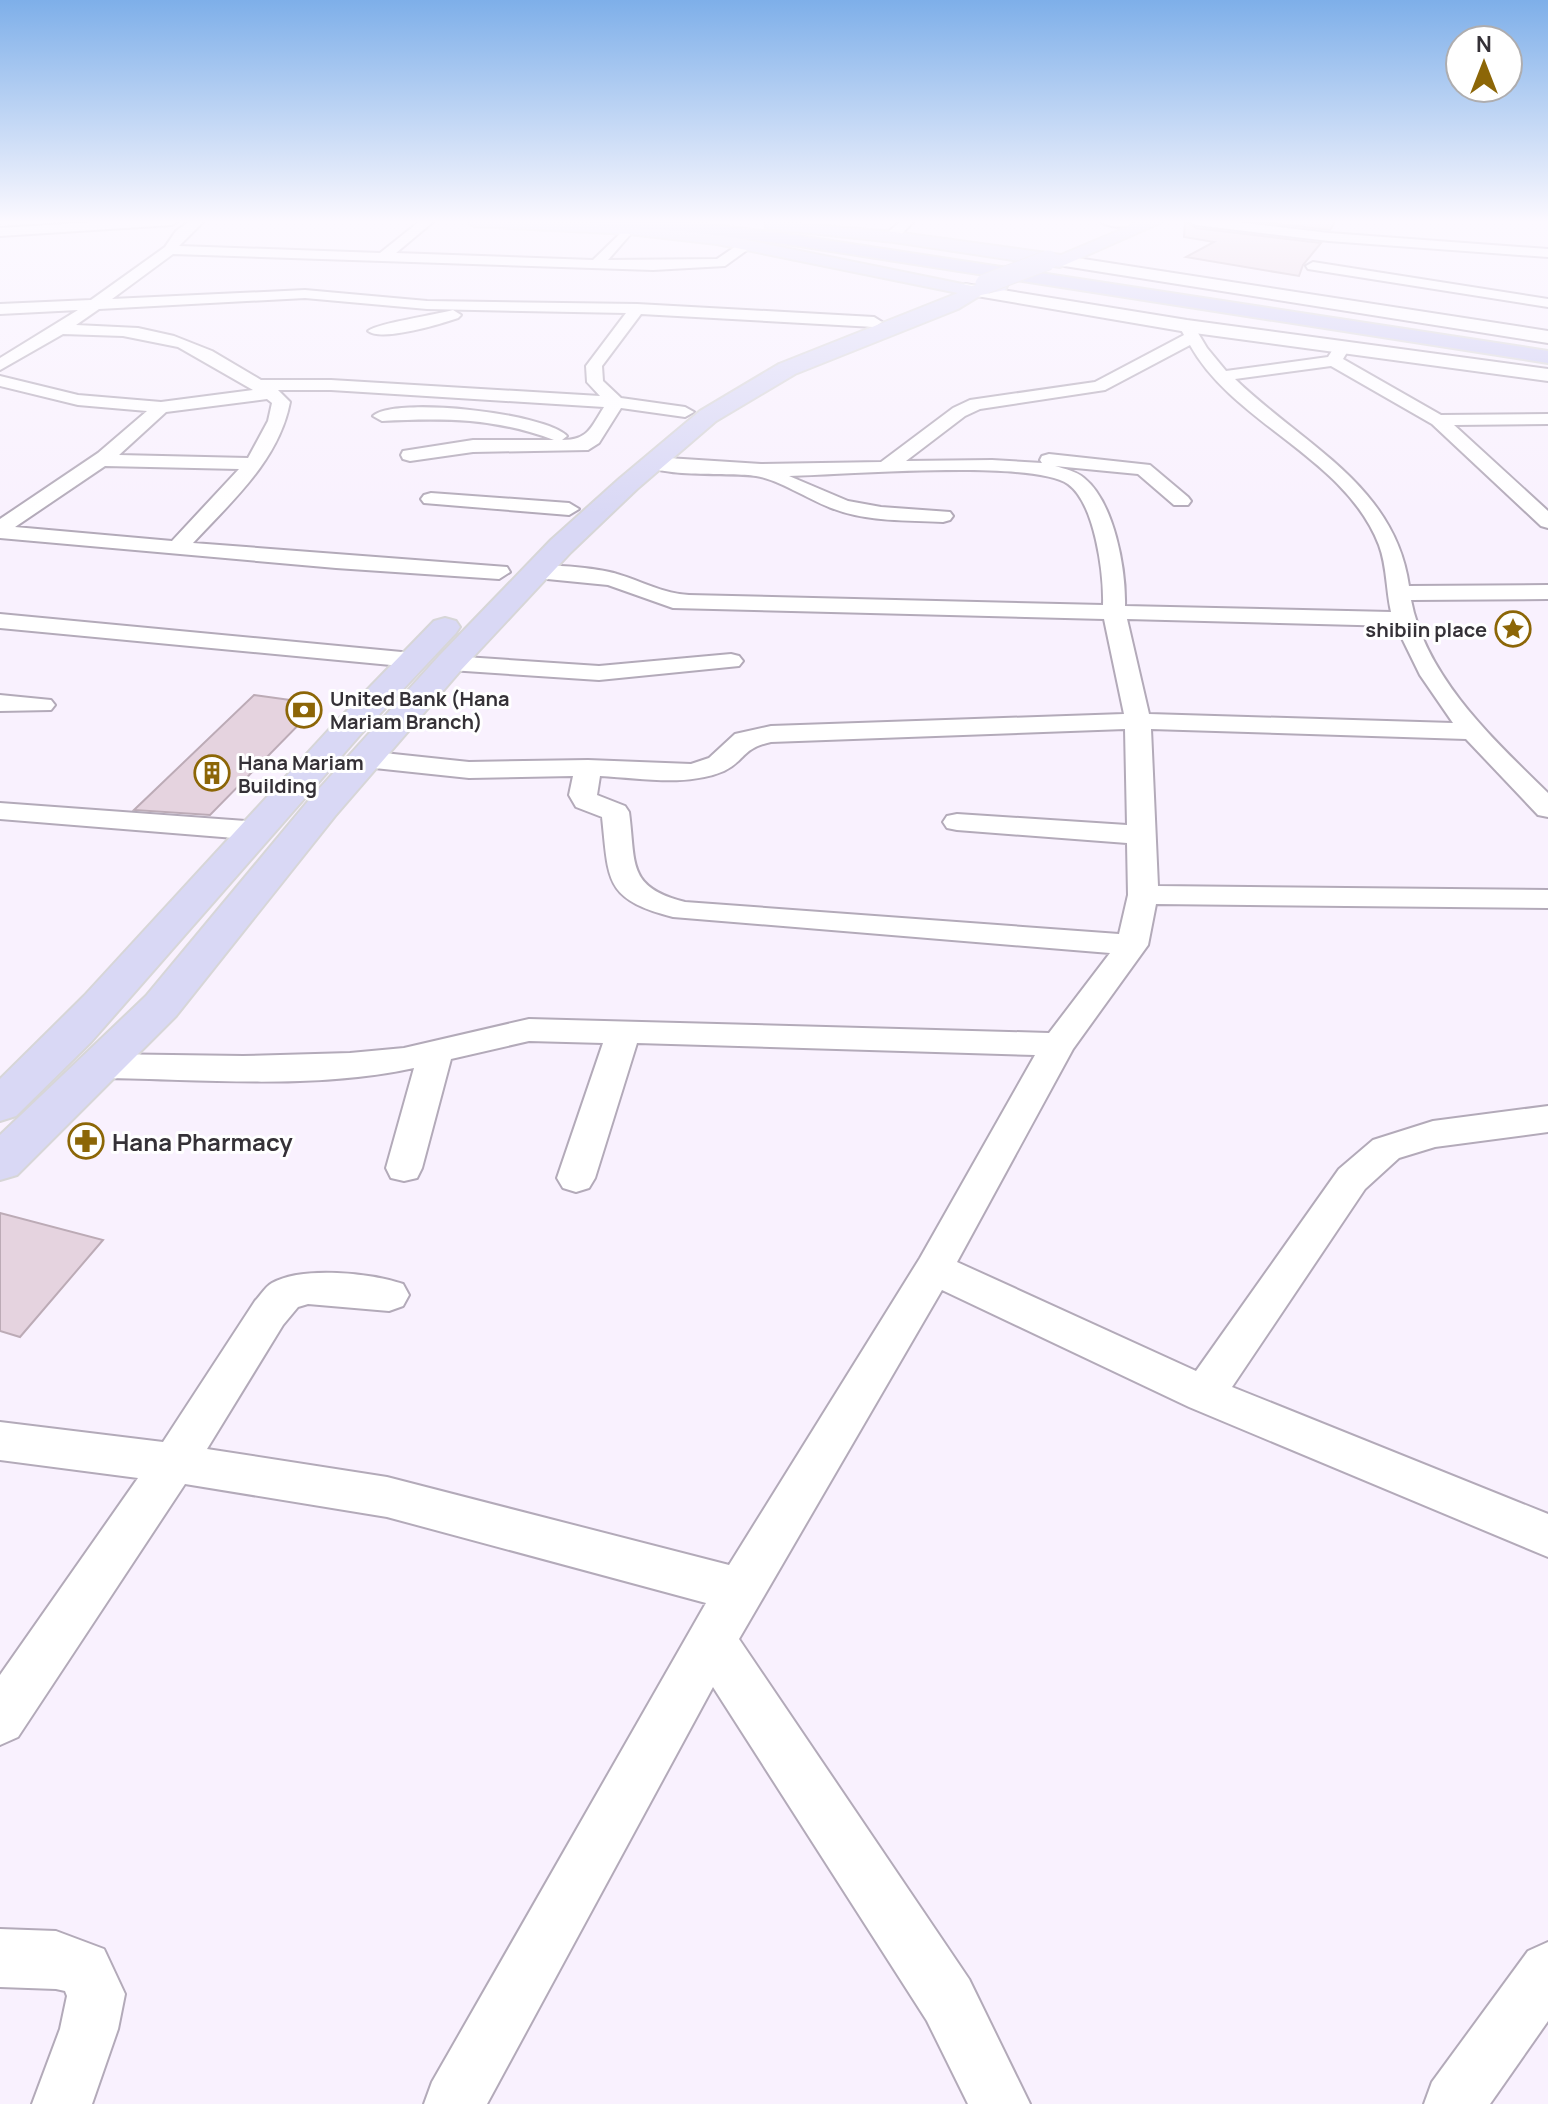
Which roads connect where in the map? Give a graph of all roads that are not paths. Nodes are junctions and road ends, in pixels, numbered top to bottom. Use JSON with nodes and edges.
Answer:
{"nodes":[{"id":1,"x":73,"y":319,"type":"edge"},
{"id":2,"x":440,"y":319,"type":"edge"},
{"id":3,"x":629,"y":319,"type":"edge"},
{"id":4,"x":823,"y":319,"type":"edge"},
{"id":5,"x":878,"y":319,"type":"edge"},
{"id":6,"x":915,"y":319,"type":"edge"},
{"id":7,"x":1134,"y":319,"type":"edge"},
{"id":8,"x":1304,"y":319,"type":"edge"},
{"id":9,"x":1359,"y":319,"type":"edge"},
{"id":10,"x":1469,"y":319,"type":"edge"},
{"id":11,"x":874,"y":322,"type":"junction"},
{"id":12,"x":60,"y":329,"type":"junction"},
{"id":13,"x":376,"y":331,"type":"dead end"},
{"id":14,"x":1190,"y":331,"type":"junction"},
{"id":15,"x":1548,"y":337,"type":"edge"},
{"id":16,"x":1548,"y":348,"type":"edge"},
{"id":17,"x":1337,"y":355,"type":"junction"},
{"id":18,"x":1548,"y":357,"type":"edge"},
{"id":19,"x":0,"y":365,"type":"edge"},
{"id":20,"x":1548,"y":375,"type":"edge"},
{"id":21,"x":1223,"y":376,"type":"junction"},
{"id":22,"x":0,"y":381,"type":"edge"},
{"id":23,"x":300,"y":384,"type":"junction"},
{"id":24,"x":270,"y":394,"type":"junction"},
{"id":25,"x":616,"y":402,"type":"junction"},
{"id":26,"x":161,"y":407,"type":"junction"},
{"id":27,"x":685,"y":412,"type":"junction"},
{"id":28,"x":382,"y":416,"type":"dead end"},
{"id":29,"x":1548,"y":419,"type":"edge"},
{"id":30,"x":1438,"y":420,"type":"junction"},
{"id":31,"x":593,"y":439,"type":"junction"},
{"id":32,"x":410,"y":455,"type":"dead end"},
{"id":33,"x":898,"y":458,"type":"junction"},
{"id":34,"x":105,"y":460,"type":"junction"},
{"id":35,"x":652,"y":463,"type":"junction"},
{"id":36,"x":252,"y":464,"type":"junction"},
{"id":37,"x":757,"y":469,"type":"junction"},
{"id":38,"x":614,"y":482,"type":"junction"},
{"id":39,"x":431,"y":499,"type":"dead end"},
{"id":40,"x":1181,"y":501,"type":"dead end"},
{"id":41,"x":569,"y":509,"type":"junction"},
{"id":42,"x":943,"y":516,"type":"dead end"},
{"id":43,"x":1548,"y":522,"type":"edge"},
{"id":44,"x":0,"y":530,"type":"edge"},
{"id":45,"x":179,"y":546,"type":"junction"},
{"id":46,"x":537,"y":571,"type":"junction"},
{"id":47,"x":499,"y":572,"type":"junction"},
{"id":48,"x":1548,"y":592,"type":"edge"},
{"id":49,"x":1400,"y":593,"type":"junction"},
{"id":50,"x":1114,"y":610,"type":"junction"},
{"id":51,"x":1404,"y":619,"type":"junction"},
{"id":52,"x":0,"y":621,"type":"edge"},
{"id":53,"x":412,"y":660,"type":"junction"},
{"id":54,"x":731,"y":661,"type":"dead end"},
{"id":55,"x":450,"y":663,"type":"junction"},
{"id":56,"x":0,"y":703,"type":"edge"},
{"id":57,"x":42,"y":705,"type":"dead end"},
{"id":58,"x":1138,"y":721,"type":"junction"},
{"id":59,"x":1471,"y":731,"type":"junction"},
{"id":60,"x":365,"y":759,"type":"junction"},
{"id":61,"x":588,"y":768,"type":"junction"},
{"id":62,"x":1548,"y":809,"type":"edge"},
{"id":63,"x":0,"y":811,"type":"edge"},
{"id":64,"x":957,"y":822,"type":"dead end"},
{"id":65,"x":258,"y":831,"type":"junction"},
{"id":66,"x":1141,"y":835,"type":"junction"},
{"id":67,"x":1143,"y":895,"type":"junction"},
{"id":68,"x":1548,"y":899,"type":"edge"},
{"id":69,"x":1132,"y":945,"type":"junction"},
{"id":70,"x":110,"y":997,"type":"junction"},
{"id":71,"x":161,"y":1006,"type":"junction"},
{"id":72,"x":623,"y":1034,"type":"junction"},
{"id":73,"x":1058,"y":1045,"type":"junction"},
{"id":74,"x":435,"y":1055,"type":"junction"},
{"id":75,"x":101,"y":1066,"type":"junction"},
{"id":76,"x":0,"y":1105,"type":"edge"},
{"id":77,"x":1548,"y":1119,"type":"edge"},
{"id":78,"x":0,"y":1163,"type":"edge"},
{"id":79,"x":404,"y":1168,"type":"dead end"},
{"id":80,"x":576,"y":1178,"type":"dead end"},
{"id":81,"x":934,"y":1269,"type":"junction"},
{"id":82,"x":389,"y":1295,"type":"dead end"},
{"id":83,"x":1204,"y":1394,"type":"junction"},
{"id":84,"x":0,"y":1441,"type":"edge"},
{"id":85,"x":174,"y":1463,"type":"junction"},
{"id":86,"x":1548,"y":1536,"type":"edge"},
{"id":87,"x":740,"y":1590,"type":"junction"},
{"id":88,"x":712,"y":1641,"type":"junction"},
{"id":89,"x":0,"y":1719,"type":"edge"},
{"id":90,"x":0,"y":1958,"type":"edge"},
{"id":91,"x":1548,"y":1971,"type":"edge"},
{"id":92,"x":62,"y":2104,"type":"edge"},
{"id":93,"x":454,"y":2104,"type":"edge"},
{"id":94,"x":1000,"y":2104,"type":"edge"},
{"id":95,"x":1454,"y":2104,"type":"edge"}],
"edges":[{"from":1,"to":12,"type":"street"},
{"from":2,"to":13,"type":"street"},
{"from":3,"to":25,"type":"street"},
{"from":4,"to":11,"type":"street"},
{"from":5,"to":11,"type":"main road"},
{"from":6,"to":35,"type":"main road"},
{"from":7,"to":14,"type":"street"},
{"from":8,"to":18,"type":"highway"},
{"from":9,"to":16,"type":"highway"},
{"from":10,"to":15,"type":"street"},
{"from":11,"to":27,"type":"main road"},
{"from":12,"to":19,"type":"street"},
{"from":12,"to":24,"type":"street"},
{"from":14,"to":17,"type":"street"},
{"from":14,"to":21,"type":"street"},
{"from":14,"to":33,"type":"street"},
{"from":17,"to":20,"type":"street"},
{"from":17,"to":21,"type":"street"},
{"from":17,"to":30,"type":"street"},
{"from":21,"to":49,"type":"street"},
{"from":22,"to":26,"type":"street"},
{"from":23,"to":24,"type":"street"},
{"from":23,"to":24,"type":"street"},
{"from":23,"to":25,"type":"street"},
{"from":24,"to":26,"type":"street"},
{"from":24,"to":36,"type":"street"},
{"from":25,"to":27,"type":"street"},
{"from":25,"to":31,"type":"street"},
{"from":26,"to":34,"type":"street"},
{"from":27,"to":38,"type":"main road"},
{"from":28,"to":31,"type":"street"},
{"from":29,"to":30,"type":"street"},
{"from":30,"to":43,"type":"street"},
{"from":31,"to":32,"type":"street"},
{"from":33,"to":37,"type":"street"},
{"from":33,"to":40,"type":"street"},
{"from":33,"to":50,"type":"street"},
{"from":34,"to":36,"type":"street"},
{"from":34,"to":44,"type":"street"},
{"from":35,"to":37,"type":"street"},
{"from":35,"to":38,"type":"main road"},
{"from":36,"to":45,"type":"street"},
{"from":37,"to":42,"type":"street"},
{"from":38,"to":41,"type":"main road"},
{"from":38,"to":46,"type":"main road"},
{"from":39,"to":41,"type":"street"},
{"from":41,"to":47,"type":"main road"},
{"from":44,"to":45,"type":"street"},
{"from":45,"to":47,"type":"street"},
{"from":46,"to":50,"type":"street"},
{"from":46,"to":55,"type":"main road"},
{"from":47,"to":53,"type":"main road"},
{"from":48,"to":49,"type":"street"},
{"from":49,"to":51,"type":"street"},
{"from":50,"to":51,"type":"street"},
{"from":50,"to":58,"type":"street"},
{"from":51,"to":59,"type":"street"},
{"from":52,"to":53,"type":"street"},
{"from":53,"to":65,"type":"main road"},
{"from":54,"to":55,"type":"street"},
{"from":55,"to":60,"type":"main road"},
{"from":56,"to":57,"type":"street"},
{"from":58,"to":59,"type":"street"},
{"from":58,"to":61,"type":"street"},
{"from":58,"to":66,"type":"street"},
{"from":59,"to":62,"type":"street"},
{"from":60,"to":61,"type":"street"},
{"from":60,"to":71,"type":"main road"},
{"from":61,"to":69,"type":"street"},
{"from":63,"to":65,"type":"street"},
{"from":64,"to":66,"type":"street"},
{"from":65,"to":70,"type":"main road"},
{"from":66,"to":67,"type":"street"},
{"from":67,"to":68,"type":"street"},
{"from":67,"to":69,"type":"street"},
{"from":69,"to":73,"type":"street"},
{"from":70,"to":71,"type":"main road"},
{"from":70,"to":76,"type":"main road"},
{"from":71,"to":75,"type":"main road"},
{"from":72,"to":73,"type":"street"},
{"from":72,"to":74,"type":"street"},
{"from":72,"to":80,"type":"street"},
{"from":73,"to":81,"type":"street"},
{"from":74,"to":75,"type":"street"},
{"from":74,"to":79,"type":"street"},
{"from":75,"to":78,"type":"main road"},
{"from":77,"to":83,"type":"street"},
{"from":81,"to":83,"type":"street"},
{"from":81,"to":87,"type":"street"},
{"from":82,"to":85,"type":"street"},
{"from":83,"to":86,"type":"street"},
{"from":84,"to":85,"type":"street"},
{"from":85,"to":87,"type":"street"},
{"from":85,"to":89,"type":"street"},
{"from":87,"to":88,"type":"street"},
{"from":88,"to":93,"type":"street"},
{"from":88,"to":94,"type":"street"},
{"from":90,"to":92,"type":"street"},
{"from":91,"to":95,"type":"street"}]}
